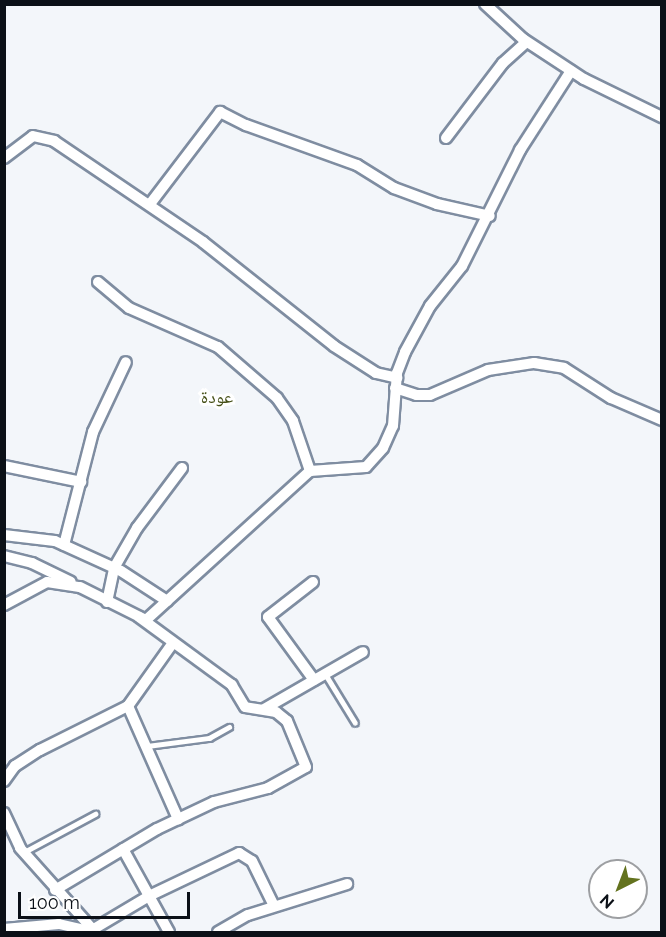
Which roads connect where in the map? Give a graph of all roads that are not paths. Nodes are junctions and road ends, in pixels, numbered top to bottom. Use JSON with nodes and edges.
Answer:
{"nodes":[{"id":1,"x":484,"y":4,"type":"edge"},
{"id":2,"x":526,"y":42,"type":"junction"},
{"id":3,"x":571,"y":70,"type":"junction"},
{"id":4,"x":662,"y":117,"type":"edge"},
{"id":5,"x":446,"y":138,"type":"dead end"},
{"id":6,"x":4,"y":158,"type":"edge"},
{"id":7,"x":150,"y":204,"type":"junction"},
{"id":8,"x":490,"y":216,"type":"junction"},
{"id":9,"x":98,"y":282,"type":"dead end"},
{"id":10,"x":126,"y":363,"type":"dead end"},
{"id":11,"x":396,"y":383,"type":"junction"},
{"id":12,"x":662,"y":420,"type":"edge"},
{"id":13,"x":4,"y":466,"type":"edge"},
{"id":14,"x":182,"y":468,"type":"dead end"},
{"id":15,"x":310,"y":471,"type":"junction"},
{"id":16,"x":81,"y":482,"type":"junction"},
{"id":17,"x":4,"y":535,"type":"edge"},
{"id":18,"x":64,"y":545,"type":"junction"},
{"id":19,"x":4,"y":556,"type":"edge"},
{"id":20,"x":114,"y":568,"type":"junction"},
{"id":21,"x":313,"y":582,"type":"dead end"},
{"id":22,"x":80,"y":587,"type":"junction"},
{"id":23,"x":167,"y":601,"type":"junction"},
{"id":24,"x":107,"y":602,"type":"junction"},
{"id":25,"x":4,"y":605,"type":"edge"},
{"id":26,"x":139,"y":617,"type":"junction"},
{"id":27,"x":172,"y":644,"type":"junction"},
{"id":28,"x":363,"y":652,"type":"dead end"},
{"id":29,"x":325,"y":674,"type":"junction"},
{"id":30,"x":314,"y":680,"type":"junction"},
{"id":31,"x":128,"y":706,"type":"junction"},
{"id":32,"x":264,"y":709,"type":"junction"},
{"id":33,"x":355,"y":723,"type":"dead end"},
{"id":34,"x":229,"y":727,"type":"dead end"},
{"id":35,"x":146,"y":746,"type":"junction"},
{"id":36,"x":4,"y":781,"type":"edge"},
{"id":37,"x":4,"y":813,"type":"edge"},
{"id":38,"x":94,"y":814,"type":"dead end"},
{"id":39,"x":178,"y":819,"type":"junction"},
{"id":40,"x":7,"y":830,"type":"edge"},
{"id":41,"x":123,"y":849,"type":"junction"},
{"id":42,"x":24,"y":852,"type":"junction"},
{"id":43,"x":347,"y":884,"type":"dead end"},
{"id":44,"x":55,"y":890,"type":"junction"},
{"id":45,"x":148,"y":896,"type":"junction"},
{"id":46,"x":274,"y":906,"type":"junction"},
{"id":47,"x":4,"y":929,"type":"edge"},
{"id":48,"x":42,"y":929,"type":"edge"},
{"id":49,"x":94,"y":932,"type":"edge"},
{"id":50,"x":169,"y":933,"type":"edge"},
{"id":51,"x":218,"y":933,"type":"edge"}],
"edges":[{"from":1,"to":2,"type":"street"},
{"from":2,"to":3,"type":"street"},
{"from":2,"to":5,"type":"street"},
{"from":3,"to":4,"type":"street"},
{"from":3,"to":8,"type":"street"},
{"from":6,"to":7,"type":"street"},
{"from":7,"to":8,"type":"street"},
{"from":7,"to":11,"type":"street"},
{"from":8,"to":11,"type":"street"},
{"from":9,"to":15,"type":"street"},
{"from":10,"to":16,"type":"street"},
{"from":11,"to":12,"type":"street"},
{"from":11,"to":15,"type":"street"},
{"from":13,"to":16,"type":"street"},
{"from":14,"to":20,"type":"street"},
{"from":15,"to":23,"type":"street"},
{"from":16,"to":18,"type":"street"},
{"from":17,"to":18,"type":"street"},
{"from":18,"to":20,"type":"street"},
{"from":19,"to":22,"type":"street"},
{"from":20,"to":23,"type":"street"},
{"from":20,"to":24,"type":"street"},
{"from":21,"to":30,"type":"street"},
{"from":22,"to":24,"type":"street"},
{"from":22,"to":25,"type":"street"},
{"from":23,"to":26,"type":"street"},
{"from":24,"to":26,"type":"street"},
{"from":26,"to":27,"type":"street"},
{"from":27,"to":31,"type":"street"},
{"from":27,"to":32,"type":"street"},
{"from":28,"to":29,"type":"street"},
{"from":29,"to":30,"type":"street"},
{"from":29,"to":33,"type":"lane"},
{"from":30,"to":32,"type":"street"},
{"from":31,"to":35,"type":"street"},
{"from":31,"to":36,"type":"street"},
{"from":32,"to":39,"type":"street"},
{"from":34,"to":35,"type":"lane"},
{"from":35,"to":39,"type":"street"},
{"from":37,"to":40,"type":"street"},
{"from":38,"to":42,"type":"lane"},
{"from":39,"to":41,"type":"street"},
{"from":40,"to":42,"type":"street"},
{"from":41,"to":44,"type":"street"},
{"from":41,"to":45,"type":"street"},
{"from":42,"to":44,"type":"street"},
{"from":43,"to":46,"type":"street"},
{"from":44,"to":49,"type":"street"},
{"from":45,"to":46,"type":"street"},
{"from":45,"to":49,"type":"street"},
{"from":45,"to":50,"type":"street"},
{"from":46,"to":51,"type":"street"},
{"from":47,"to":48,"type":"street"},
{"from":48,"to":49,"type":"street"}]}
